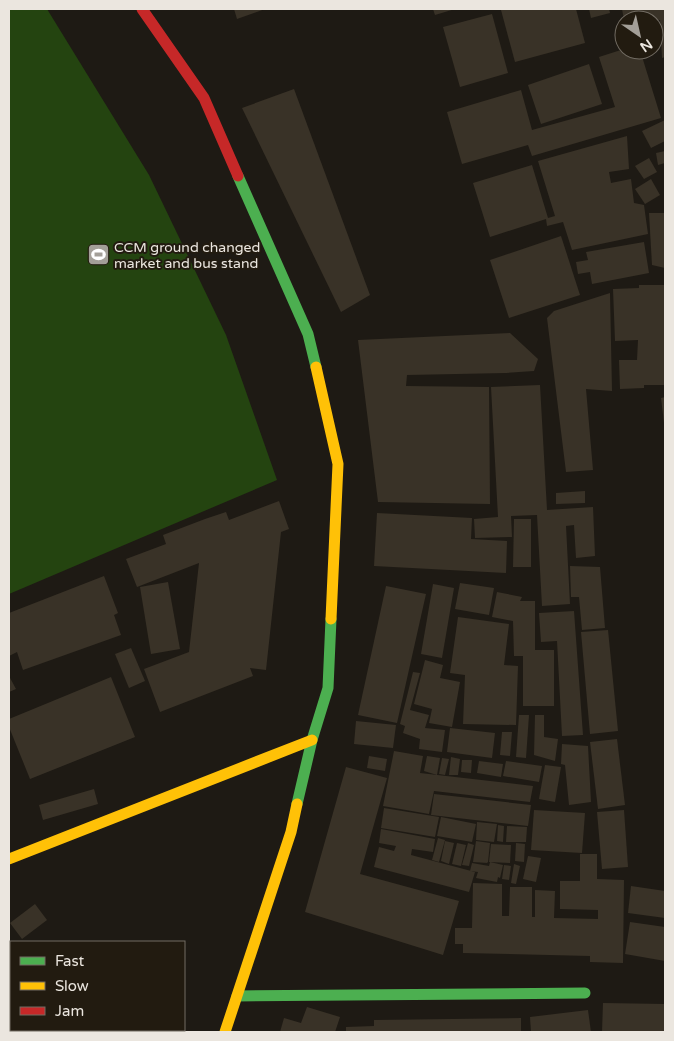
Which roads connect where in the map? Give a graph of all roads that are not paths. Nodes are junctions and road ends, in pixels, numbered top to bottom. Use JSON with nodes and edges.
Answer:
{"nodes":[{"id":1,"x":142,"y":9,"type":"edge"},
{"id":2,"x":312,"y":740,"type":"junction"},
{"id":3,"x":9,"y":859,"type":"edge"},
{"id":4,"x":586,"y":994,"type":"dead end"},
{"id":5,"x":238,"y":996,"type":"junction"},
{"id":6,"x":225,"y":1032,"type":"edge"}],
"edges":[{"from":1,"to":2,"type":"main road"},
{"from":2,"to":3,"type":"main road"},
{"from":2,"to":5,"type":"main road"},
{"from":4,"to":5,"type":"main road"},
{"from":5,"to":6,"type":"main road"}]}
